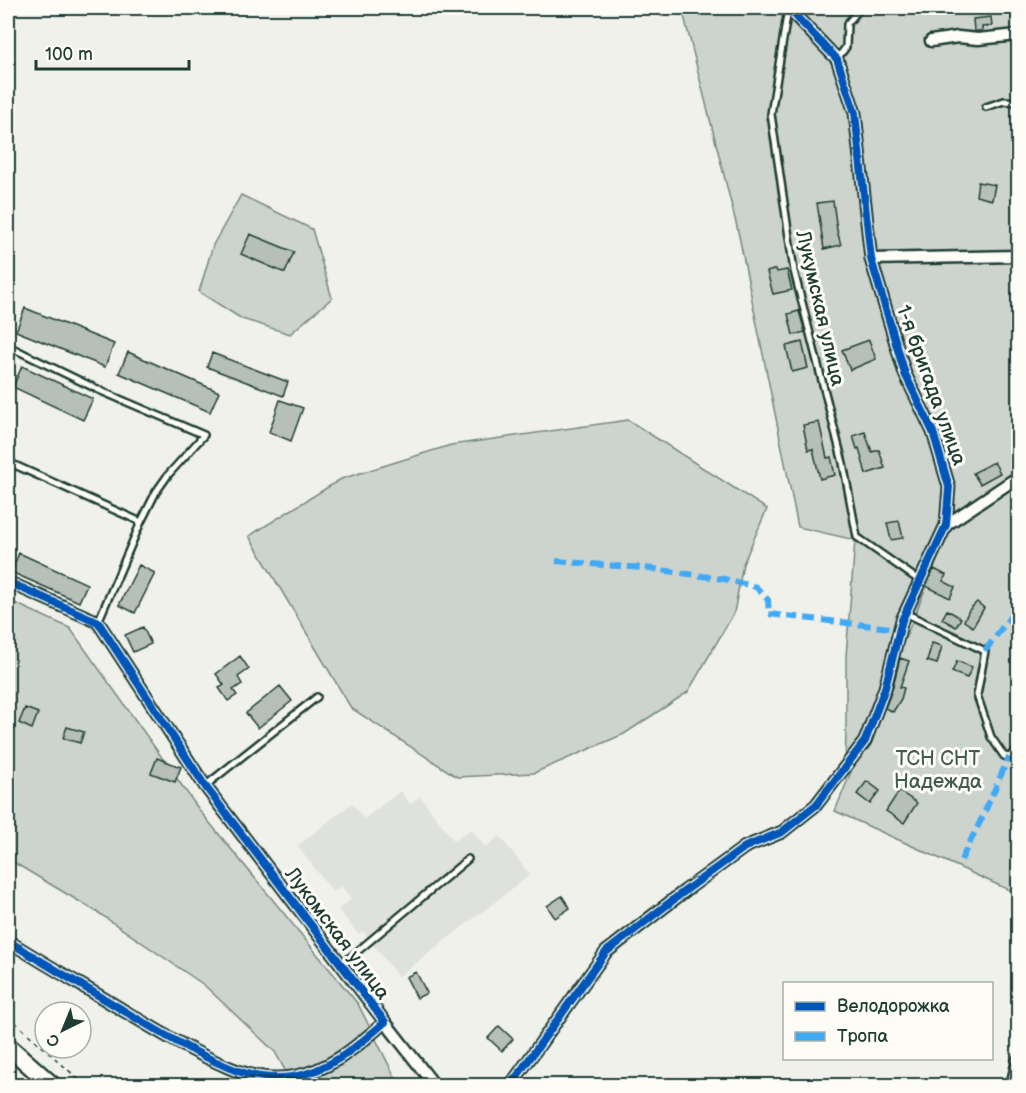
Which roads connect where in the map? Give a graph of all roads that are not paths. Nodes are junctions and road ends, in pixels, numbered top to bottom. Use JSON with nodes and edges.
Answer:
{"nodes":[{"id":1,"x":788,"y":8,"type":"edge"},
{"id":2,"x":857,"y":12,"type":"dead end"},
{"id":3,"x":1018,"y":35,"type":"edge"},
{"id":4,"x":931,"y":40,"type":"dead end"},
{"id":5,"x":837,"y":59,"type":"junction"},
{"id":6,"x":1018,"y":102,"type":"edge"},
{"id":7,"x":986,"y":107,"type":"dead end"},
{"id":8,"x":1018,"y":256,"type":"edge"},
{"id":9,"x":871,"y":259,"type":"junction"},
{"id":10,"x":8,"y":346,"type":"edge"},
{"id":11,"x":8,"y":462,"type":"edge"},
{"id":12,"x":1018,"y":477,"type":"edge"},
{"id":13,"x":141,"y":522,"type":"junction"},
{"id":14,"x":946,"y":525,"type":"junction"},
{"id":15,"x":920,"y":581,"type":"junction"},
{"id":16,"x":8,"y":582,"type":"edge"},
{"id":17,"x":905,"y":613,"type":"junction"},
{"id":18,"x":98,"y":622,"type":"junction"},
{"id":19,"x":317,"y":697,"type":"dead end"},
{"id":20,"x":1018,"y":748,"type":"edge"},
{"id":21,"x":206,"y":786,"type":"junction"},
{"id":22,"x":468,"y":859,"type":"dead end"},
{"id":23,"x":8,"y":941,"type":"edge"},
{"id":24,"x":341,"y":965,"type":"junction"},
{"id":25,"x":385,"y":1022,"type":"junction"},
{"id":26,"x":8,"y":1046,"type":"edge"},
{"id":27,"x":1018,"y":1060,"type":"edge"},
{"id":28,"x":53,"y":1086,"type":"edge"},
{"id":29,"x":435,"y":1086,"type":"edge"},
{"id":30,"x":510,"y":1086,"type":"edge"},
{"id":31,"x":1012,"y":1086,"type":"edge"}],
"edges":[{"from":1,"to":5,"type":"street"},
{"from":1,"to":15,"type":"lane","name":"Лукумская улица"},
{"from":2,"to":5,"type":"lane"},
{"from":3,"to":4,"type":"street"},
{"from":5,"to":9,"type":"street","name":"1-я бригада улица"},
{"from":6,"to":7,"type":"lane"},
{"from":8,"to":9,"type":"street"},
{"from":9,"to":14,"type":"street","name":"1-я бригада улица"},
{"from":10,"to":13,"type":"lane"},
{"from":11,"to":13,"type":"lane"},
{"from":12,"to":14,"type":"street"},
{"from":13,"to":18,"type":"lane"},
{"from":14,"to":15,"type":"street"},
{"from":15,"to":17,"type":"street"},
{"from":16,"to":18,"type":"street"},
{"from":17,"to":20,"type":"lane"},
{"from":17,"to":30,"type":"street"},
{"from":18,"to":21,"type":"street","name":"Лукомская улица"},
{"from":19,"to":21,"type":"lane"},
{"from":21,"to":24,"type":"street","name":"Лукомская улица"},
{"from":22,"to":24,"type":"lane"},
{"from":23,"to":25,"type":"street","name":"Лукомская улица"},
{"from":24,"to":25,"type":"street","name":"Лукомская улица"},
{"from":25,"to":29,"type":"street"},
{"from":26,"to":28,"type":"main road"},
{"from":27,"to":31,"type":"street"}]}
